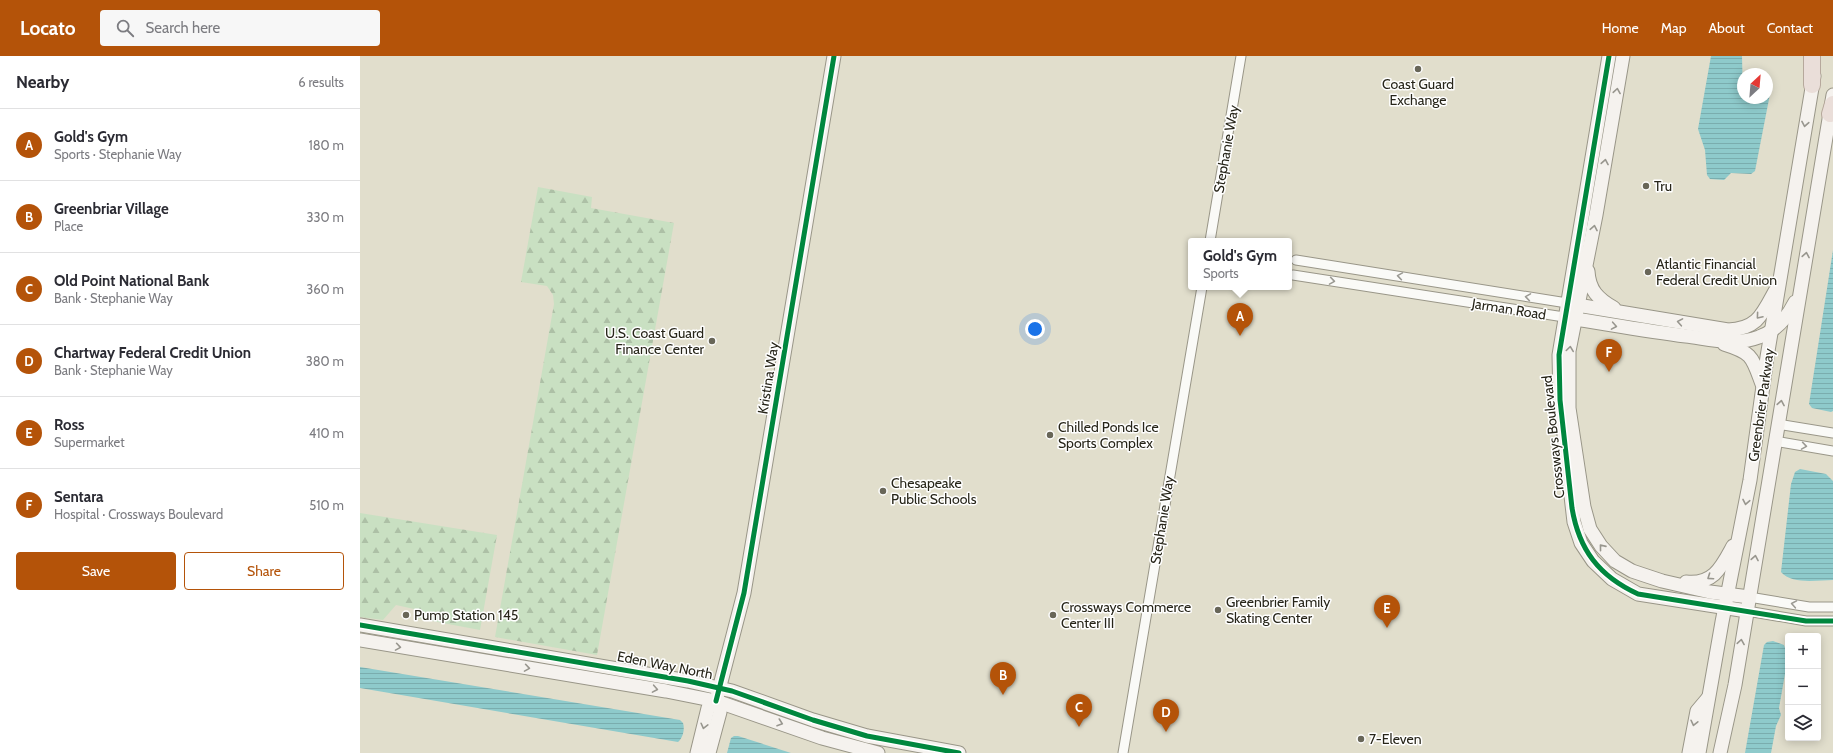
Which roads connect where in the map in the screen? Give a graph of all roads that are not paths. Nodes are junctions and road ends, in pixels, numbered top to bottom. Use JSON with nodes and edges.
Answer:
{"nodes":[{"id":1,"x":834,"y":56,"type":"edge"},
{"id":2,"x":1241,"y":56,"type":"edge"},
{"id":3,"x":1609,"y":56,"type":"edge"},
{"id":4,"x":1623,"y":56,"type":"edge"},
{"id":5,"x":1812,"y":56,"type":"edge"},
{"id":6,"x":1817,"y":56,"type":"edge"},
{"id":7,"x":1812,"y":85,"type":"junction"},
{"id":8,"x":1833,"y":94,"type":"edge"},
{"id":9,"x":1831,"y":109,"type":"edge"},
{"id":10,"x":1211,"y":238,"type":"edge"},
{"id":11,"x":1296,"y":260,"type":"dead end"},
{"id":12,"x":1588,"y":260,"type":"junction"},
{"id":13,"x":1293,"y":275,"type":"dead end"},
{"id":14,"x":1779,"y":283,"type":"junction"},
{"id":15,"x":1201,"y":290,"type":"edge"},
{"id":16,"x":1800,"y":294,"type":"junction"},
{"id":17,"x":1573,"y":304,"type":"junction"},
{"id":18,"x":1621,"y":312,"type":"junction"},
{"id":19,"x":1570,"y":318,"type":"junction"},
{"id":20,"x":1771,"y":332,"type":"junction"},
{"id":21,"x":1709,"y":339,"type":"junction"},
{"id":22,"x":1763,"y":385,"type":"junction"},
{"id":23,"x":1777,"y":424,"type":"junction"},
{"id":24,"x":1833,"y":433,"type":"edge"},
{"id":25,"x":1774,"y":441,"type":"junction"},
{"id":26,"x":1833,"y":450,"type":"edge"},
{"id":27,"x":1739,"y":533,"type":"junction"},
{"id":28,"x":1662,"y":581,"type":"junction"},
{"id":29,"x":1727,"y":594,"type":"junction"},
{"id":30,"x":1749,"y":597,"type":"junction"},
{"id":31,"x":1833,"y":607,"type":"edge"},
{"id":32,"x":1724,"y":608,"type":"junction"},
{"id":33,"x":1746,"y":611,"type":"junction"},
{"id":34,"x":1833,"y":621,"type":"edge"},
{"id":35,"x":360,"y":625,"type":"edge"},
{"id":36,"x":360,"y":640,"type":"edge"},
{"id":37,"x":719,"y":688,"type":"junction"},
{"id":38,"x":1709,"y":697,"type":"junction"},
{"id":39,"x":716,"y":701,"type":"junction"},
{"id":40,"x":697,"y":753,"type":"edge"},
{"id":41,"x":709,"y":753,"type":"edge"},
{"id":42,"x":878,"y":753,"type":"edge"},
{"id":43,"x":959,"y":753,"type":"edge"},
{"id":44,"x":1123,"y":753,"type":"edge"},
{"id":45,"x":1689,"y":753,"type":"edge"},
{"id":46,"x":1699,"y":753,"type":"edge"},
{"id":47,"x":1720,"y":753,"type":"edge"}],
"edges":[{"from":1,"to":37,"type":"street","name":"Kristina Way"},
{"from":2,"to":10,"type":"street","name":"Stephanie Way"},
{"from":3,"to":17,"type":"street","name":"Crossways Boulevard"},
{"from":12,"to":4,"type":"street","name":"Crossways Boulevard","one_way":true},
{"from":5,"to":7,"type":"highway"},
{"from":6,"to":7,"type":"street","name":"Greenbrier Parkway"},
{"from":7,"to":14,"type":"street","name":"Greenbrier Parkway","one_way":true},
{"from":8,"to":9,"type":"street","name":"Greenbrier Parkway"},
{"from":16,"to":9,"type":"street","name":"Greenbrier Parkway","one_way":true},
{"from":17,"to":11,"type":"street","name":"Jarman Road","one_way":true},
{"from":12,"to":17,"type":"street","name":"Crossways Boulevard"},
{"from":12,"to":18,"type":"street"},
{"from":13,"to":19,"type":"street","name":"Jarman Road","one_way":true},
{"from":14,"to":18,"type":"street","name":"Jarman Road","one_way":true},
{"from":14,"to":20,"type":"street","name":"Greenbrier Parkway"},
{"from":15,"to":44,"type":"street","name":"Stephanie Way"},
{"from":16,"to":20,"type":"street","name":"Jarman Road"},
{"from":23,"to":16,"type":"street","name":"Greenbrier Parkway","one_way":true},
{"from":17,"to":18,"type":"street","name":"Jarman Road"},
{"from":17,"to":19,"type":"street","name":"Crossways Boulevard"},
{"from":19,"to":21,"type":"street","name":"Jarman Road","one_way":true},
{"from":28,"to":19,"type":"street","name":"Crossways Boulevard","one_way":true},
{"from":19,"to":32,"type":"street","name":"Crossways Boulevard"},
{"from":20,"to":21,"type":"street","name":"Jarman Road"},
{"from":20,"to":22,"type":"street","name":"Greenbrier Parkway"},
{"from":21,"to":22,"type":"street"},
{"from":22,"to":27,"type":"street","name":"Greenbrier Parkway","one_way":true},
{"from":23,"to":24,"type":"street"},
{"from":23,"to":25,"type":"street","name":"Greenbrier Parkway"},
{"from":25,"to":26,"type":"street","one_way":true},
{"from":30,"to":25,"type":"street","name":"Greenbrier Parkway","one_way":true},
{"from":27,"to":28,"type":"street","one_way":true},
{"from":27,"to":29,"type":"street","name":"Greenbrier Parkway"},
{"from":28,"to":29,"type":"street","name":"Crossways Boulevard"},
{"from":29,"to":30,"type":"street","name":"Crossways Boulevard"},
{"from":29,"to":32,"type":"street","name":"Greenbrier Parkway"},
{"from":31,"to":30,"type":"street","name":"Crossways Boulevard","one_way":true},
{"from":30,"to":33,"type":"street","name":"Greenbrier Parkway"},
{"from":32,"to":33,"type":"street","name":"Crossways Boulevard"},
{"from":32,"to":38,"type":"street","name":"Greenbrier Parkway"},
{"from":33,"to":34,"type":"street","name":"Crossways Boulevard"},
{"from":47,"to":33,"type":"street","name":"Greenbrier Parkway","one_way":true},
{"from":35,"to":37,"type":"street","name":"Eden Way North"},
{"from":36,"to":39,"type":"street","name":"Eden Way North","one_way":true},
{"from":37,"to":39,"type":"street","name":"Kristina Way"},
{"from":37,"to":43,"type":"street","name":"Eden Way North"},
{"from":38,"to":45,"type":"street","one_way":true},
{"from":38,"to":46,"type":"street","name":"Greenbrier Parkway"},
{"from":39,"to":40,"type":"street","one_way":true},
{"from":39,"to":41,"type":"street"},
{"from":39,"to":42,"type":"street","name":"Eden Way North","one_way":true}]}
